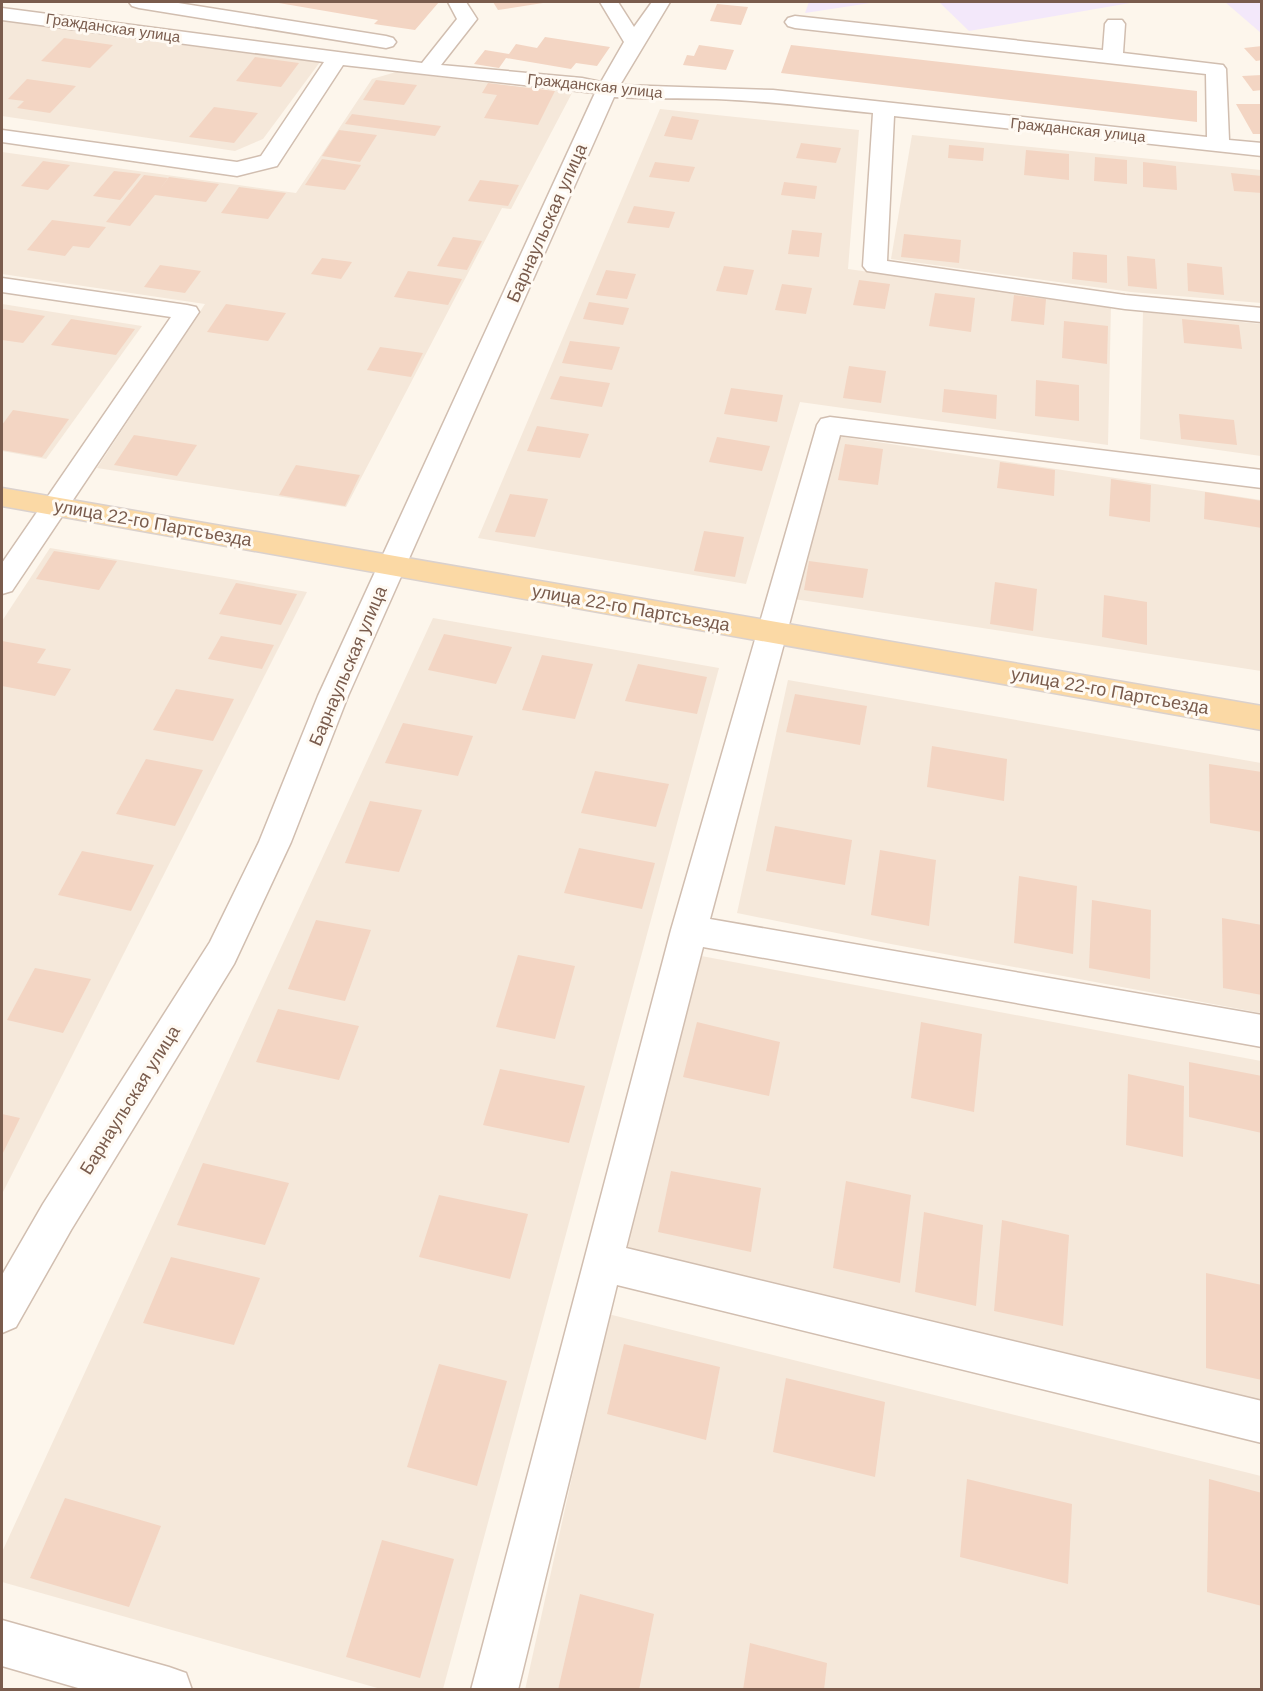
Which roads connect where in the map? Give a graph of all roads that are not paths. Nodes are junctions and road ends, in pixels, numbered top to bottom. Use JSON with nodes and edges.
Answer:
{"nodes":[{"id":1,"x":71,"y":2,"type":"edge"},
{"id":2,"x":139,"y":2,"type":"edge"},
{"id":3,"x":457,"y":2,"type":"edge"},
{"id":4,"x":609,"y":2,"type":"edge"},
{"id":5,"x":661,"y":2,"type":"edge"},
{"id":6,"x":2,"y":14,"type":"edge"},
{"id":7,"x":52,"y":19,"type":"junction"},
{"id":8,"x":795,"y":22,"type":"dead end"},
{"id":9,"x":1115,"y":24,"type":"dead end"},
{"id":10,"x":634,"y":42,"type":"junction"},
{"id":11,"x":441,"y":51,"type":"junction"},
{"id":12,"x":1113,"y":57,"type":"junction"},
{"id":13,"x":337,"y":58,"type":"junction"},
{"id":14,"x":427,"y":70,"type":"junction"},
{"id":15,"x":608,"y":90,"type":"junction"},
{"id":16,"x":884,"y":108,"type":"junction"},
{"id":17,"x":2,"y":136,"type":"edge"},
{"id":18,"x":1218,"y":145,"type":"junction"},
{"id":19,"x":1262,"y":150,"type":"edge"},
{"id":20,"x":2,"y":285,"type":"edge"},
{"id":21,"x":1262,"y":315,"type":"edge"},
{"id":22,"x":1262,"y":479,"type":"edge"},
{"id":23,"x":2,"y":497,"type":"edge"},
{"id":24,"x":55,"y":506,"type":"junction"},
{"id":25,"x":392,"y":566,"type":"junction"},
{"id":26,"x":2,"y":584,"type":"edge"},
{"id":27,"x":769,"y":632,"type":"junction"},
{"id":28,"x":1262,"y":718,"type":"edge"},
{"id":29,"x":688,"y":930,"type":"junction"},
{"id":30,"x":1262,"y":1031,"type":"edge"},
{"id":31,"x":602,"y":1262,"type":"junction"},
{"id":32,"x":2,"y":1313,"type":"edge"},
{"id":33,"x":1262,"y":1422,"type":"edge"},
{"id":34,"x":2,"y":1643,"type":"edge"},
{"id":35,"x":169,"y":1689,"type":"edge"},
{"id":36,"x":494,"y":1689,"type":"edge"}],
"edges":[{"from":1,"to":7,"type":"street"},
{"from":2,"to":11,"type":"street"},
{"from":3,"to":11,"type":"street"},
{"from":4,"to":10,"type":"street"},
{"from":5,"to":10,"type":"street","name":"Барнаульская улица"},
{"from":6,"to":7,"type":"street","name":"Гражданская улица"},
{"from":7,"to":13,"type":"street","name":"Гражданская улица"},
{"from":8,"to":12,"type":"street"},
{"from":9,"to":12,"type":"street"},
{"from":10,"to":15,"type":"street","name":"Барнаульская улица"},
{"from":11,"to":14,"type":"street"},
{"from":12,"to":18,"type":"street"},
{"from":13,"to":14,"type":"street","name":"Гражданская улица"},
{"from":13,"to":17,"type":"street"},
{"from":14,"to":15,"type":"street","name":"Гражданская улица"},
{"from":15,"to":16,"type":"street","name":"Гражданская улица"},
{"from":15,"to":25,"type":"street","name":"Барнаульская улица"},
{"from":16,"to":18,"type":"street","name":"Гражданская улица"},
{"from":16,"to":21,"type":"street"},
{"from":18,"to":19,"type":"street","name":"Гражданская улица"},
{"from":20,"to":24,"type":"street"},
{"from":22,"to":27,"type":"street"},
{"from":23,"to":24,"type":"main road","name":"улица 22-го Партсъезда"},
{"from":24,"to":25,"type":"main road","name":"улица 22-го Партсъезда"},
{"from":24,"to":26,"type":"street"},
{"from":25,"to":27,"type":"main road","name":"улица 22-го Партсъезда"},
{"from":25,"to":32,"type":"street","name":"Барнаульская улица"},
{"from":27,"to":28,"type":"main road","name":"улица 22-го Партсъезда"},
{"from":27,"to":29,"type":"street"},
{"from":29,"to":30,"type":"street"},
{"from":29,"to":31,"type":"street"},
{"from":31,"to":33,"type":"street"},
{"from":31,"to":36,"type":"street"},
{"from":34,"to":35,"type":"street"}]}
